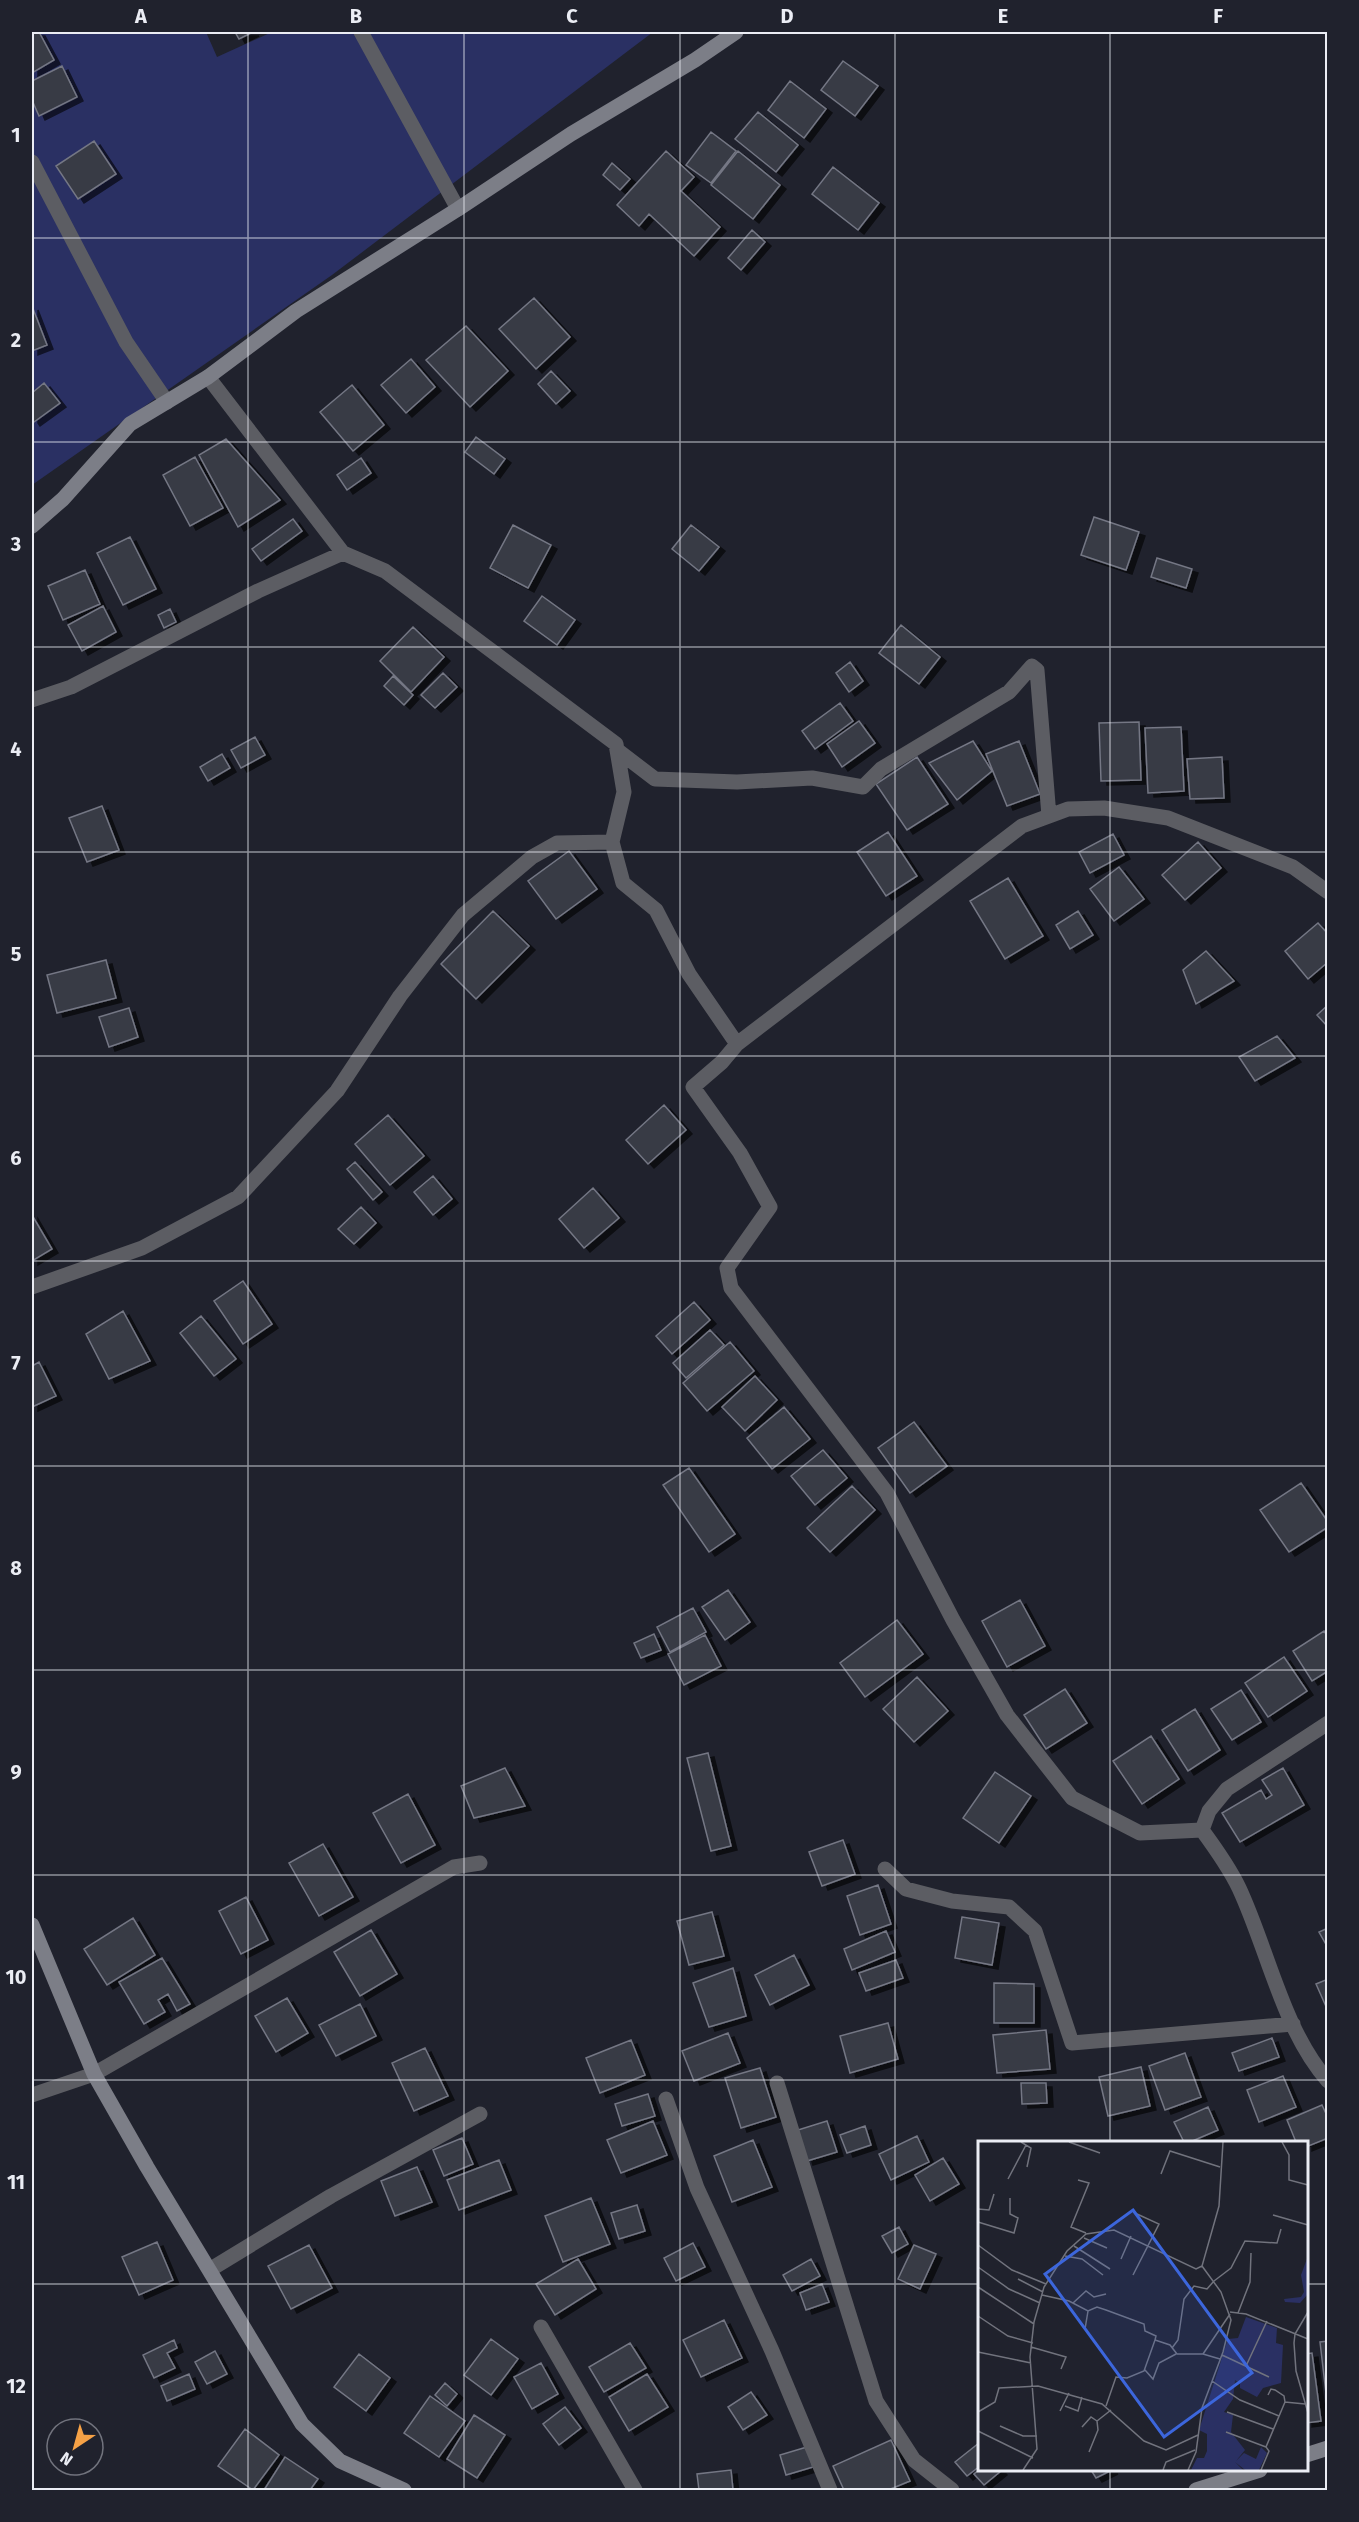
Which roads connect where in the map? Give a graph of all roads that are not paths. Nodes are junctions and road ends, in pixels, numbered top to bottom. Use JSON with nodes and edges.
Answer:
{"nodes":[{"id":1,"x":361,"y":32,"type":"edge"},
{"id":2,"x":736,"y":32,"type":"edge"},
{"id":3,"x":32,"y":162,"type":"edge"},
{"id":4,"x":458,"y":209,"type":"junction"},
{"id":5,"x":208,"y":377,"type":"junction"},
{"id":6,"x":166,"y":402,"type":"junction"},
{"id":7,"x":32,"y":526,"type":"edge"},
{"id":8,"x":343,"y":553,"type":"junction"},
{"id":9,"x":32,"y":700,"type":"edge"},
{"id":10,"x":617,"y":750,"type":"junction"},
{"id":11,"x":1049,"y":816,"type":"junction"},
{"id":12,"x":612,"y":842,"type":"junction"},
{"id":13,"x":1328,"y":892,"type":"edge"},
{"id":14,"x":737,"y":1044,"type":"junction"},
{"id":15,"x":32,"y":1287,"type":"edge"},
{"id":16,"x":1328,"y":1723,"type":"edge"},
{"id":17,"x":1202,"y":1830,"type":"junction"},
{"id":18,"x":480,"y":1863,"type":"dead end"},
{"id":19,"x":885,"y":1869,"type":"dead end"},
{"id":20,"x":32,"y":1925,"type":"edge"},
{"id":21,"x":1293,"y":2024,"type":"junction"},
{"id":22,"x":94,"y":2074,"type":"junction"},
{"id":23,"x":1328,"y":2081,"type":"edge"},
{"id":24,"x":777,"y":2083,"type":"dead end"},
{"id":25,"x":32,"y":2095,"type":"edge"},
{"id":26,"x":666,"y":2099,"type":"dead end"},
{"id":27,"x":480,"y":2114,"type":"dead end"},
{"id":28,"x":211,"y":2269,"type":"junction"},
{"id":29,"x":541,"y":2327,"type":"dead end"},
{"id":30,"x":1328,"y":2448,"type":"edge"},
{"id":31,"x":1308,"y":2454,"type":"edge"},
{"id":32,"x":1254,"y":2471,"type":"edge"},
{"id":33,"x":404,"y":2490,"type":"edge"},
{"id":34,"x":635,"y":2490,"type":"edge"},
{"id":35,"x":830,"y":2490,"type":"edge"},
{"id":36,"x":952,"y":2490,"type":"edge"},
{"id":37,"x":1196,"y":2490,"type":"edge"}],
"edges":[{"from":1,"to":4,"type":"street"},
{"from":2,"to":4,"type":"street"},
{"from":3,"to":6,"type":"street"},
{"from":4,"to":5,"type":"street"},
{"from":5,"to":6,"type":"street"},
{"from":5,"to":8,"type":"street"},
{"from":6,"to":7,"type":"street"},
{"from":8,"to":9,"type":"street"},
{"from":8,"to":10,"type":"street"},
{"from":10,"to":11,"type":"street"},
{"from":10,"to":12,"type":"street"},
{"from":11,"to":13,"type":"street"},
{"from":11,"to":14,"type":"street"},
{"from":12,"to":14,"type":"street"},
{"from":12,"to":15,"type":"street"},
{"from":14,"to":17,"type":"street"},
{"from":16,"to":17,"type":"street"},
{"from":17,"to":21,"type":"street"},
{"from":18,"to":22,"type":"street"},
{"from":19,"to":21,"type":"street"},
{"from":20,"to":22,"type":"street"},
{"from":21,"to":23,"type":"street"},
{"from":22,"to":25,"type":"street"},
{"from":22,"to":28,"type":"street"},
{"from":24,"to":36,"type":"street"},
{"from":26,"to":35,"type":"street"},
{"from":27,"to":28,"type":"street"},
{"from":28,"to":33,"type":"street"},
{"from":29,"to":34,"type":"street"},
{"from":30,"to":31,"type":"street"},
{"from":32,"to":37,"type":"street"}]}
